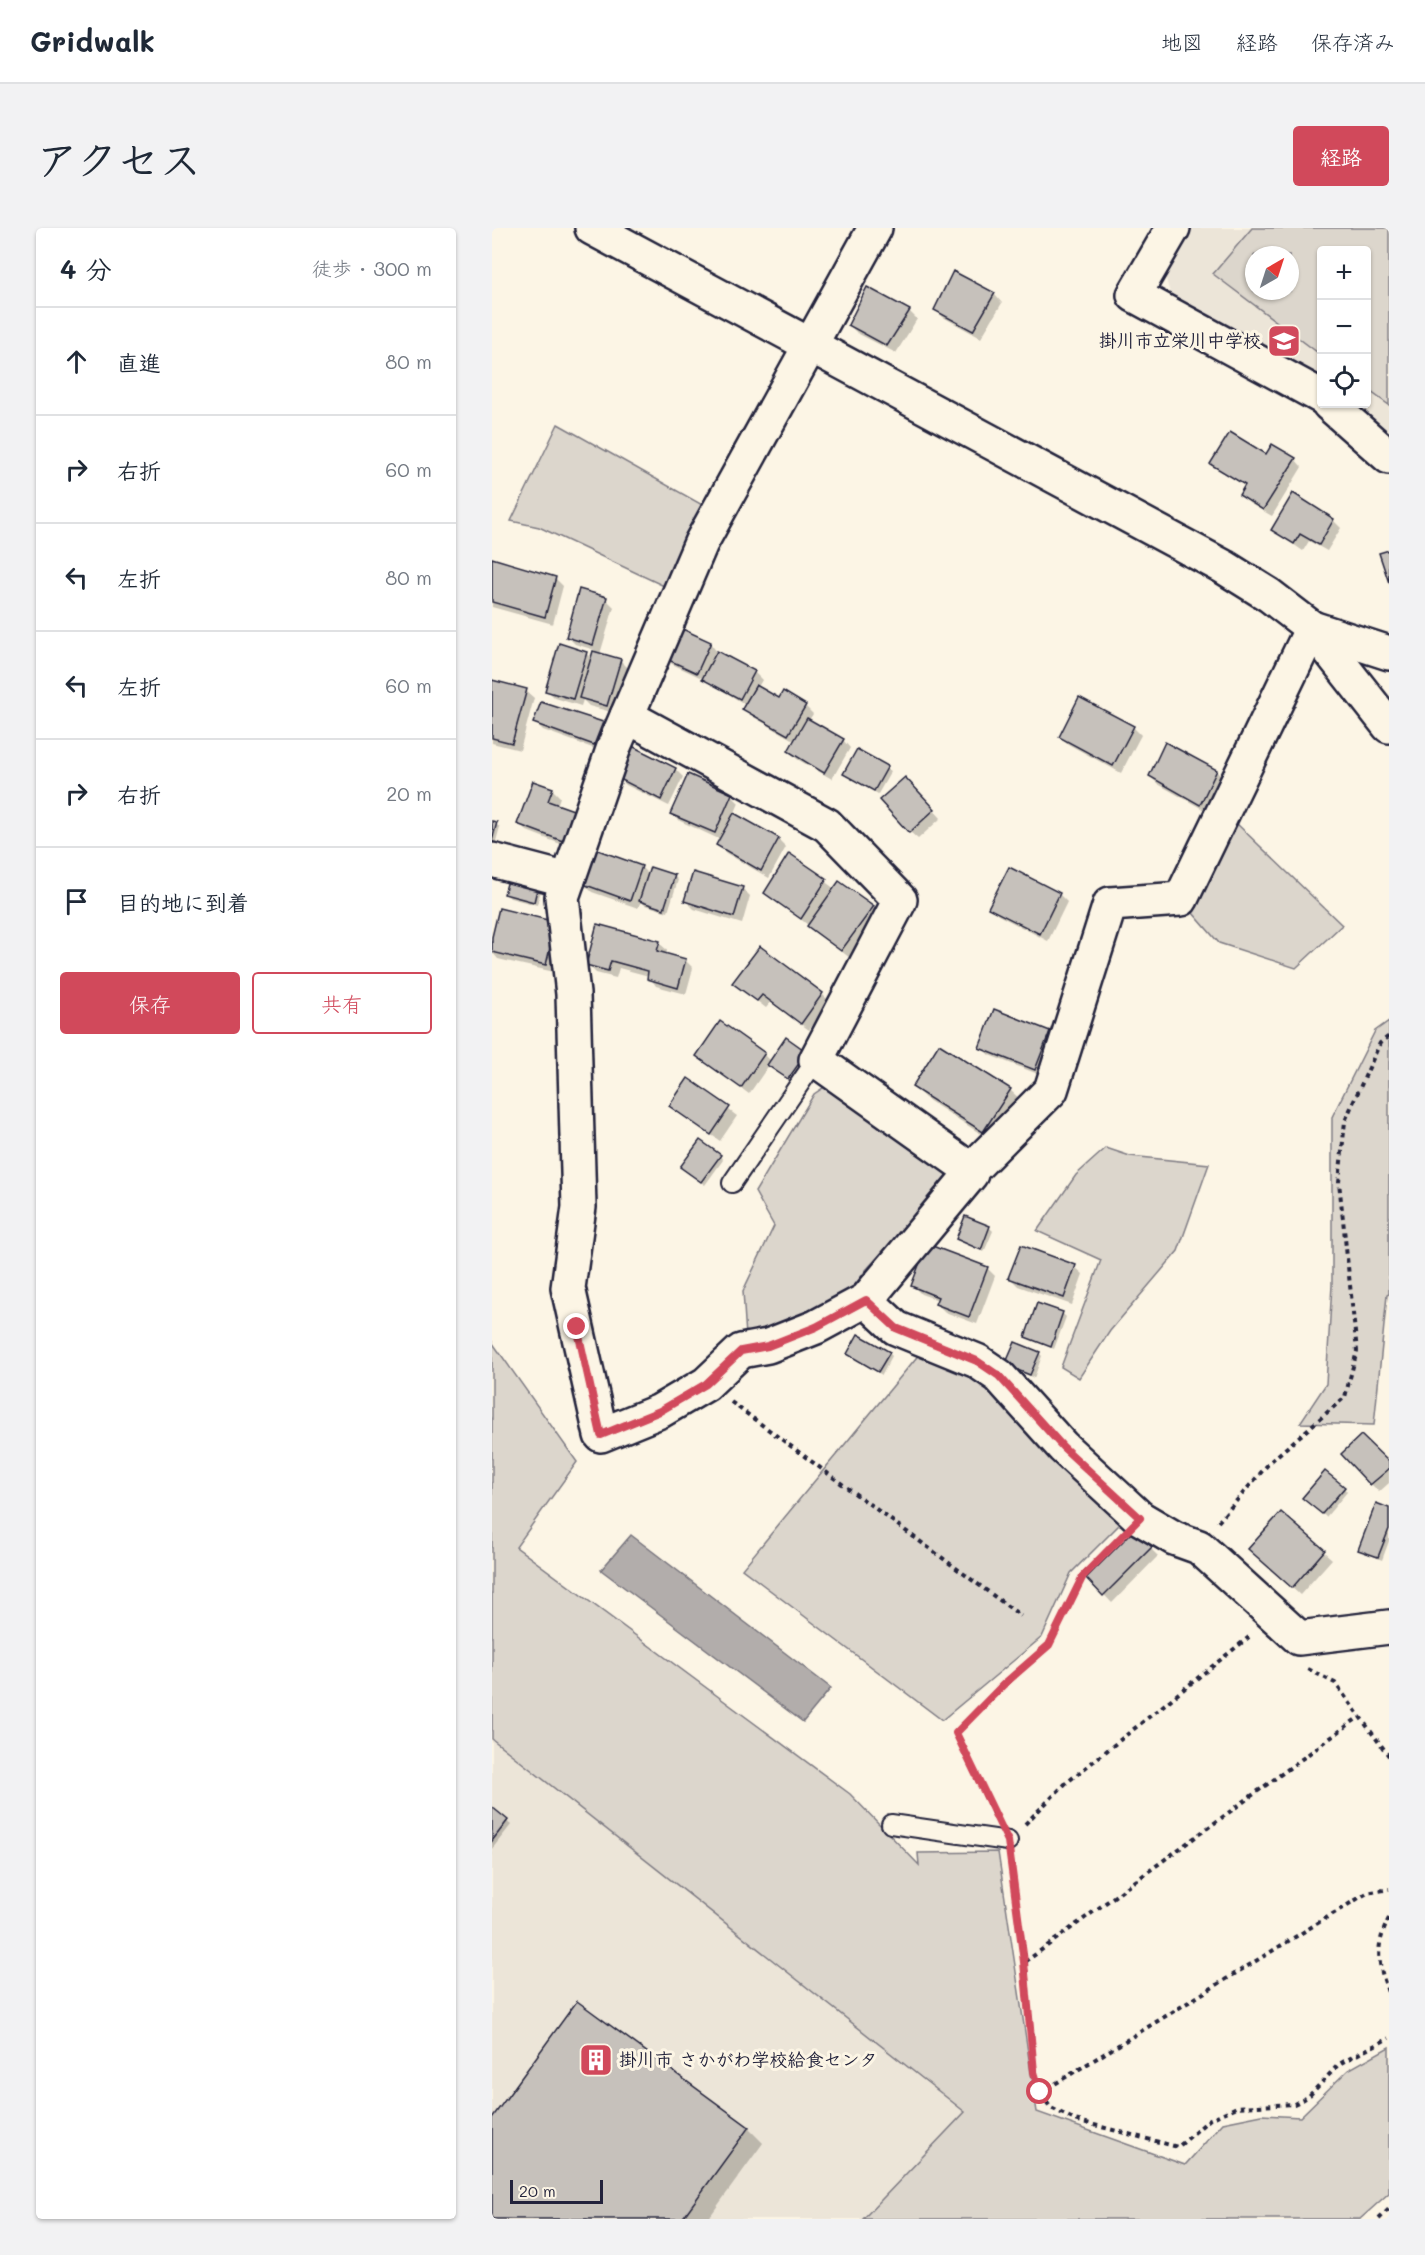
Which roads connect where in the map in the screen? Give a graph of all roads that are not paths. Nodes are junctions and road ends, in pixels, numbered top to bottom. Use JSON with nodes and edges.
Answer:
{"nodes":[{"id":1,"x":592,"y":228,"type":"edge"},
{"id":2,"x":875,"y":228,"type":"edge"},
{"id":3,"x":1173,"y":228,"type":"edge"},
{"id":4,"x":811,"y":345,"type":"junction"},
{"id":5,"x":1317,"y":394,"type":"edge"},
{"id":6,"x":1334,"y":408,"type":"edge"},
{"id":7,"x":1389,"y":457,"type":"edge"},
{"id":8,"x":1312,"y":628,"type":"junction"},
{"id":9,"x":1389,"y":653,"type":"edge"},
{"id":10,"x":627,"y":716,"type":"junction"},
{"id":11,"x":1389,"y":726,"type":"edge"},
{"id":12,"x":492,"y":860,"type":"edge"},
{"id":13,"x":568,"y":880,"type":"junction"},
{"id":14,"x":816,"y":1060,"type":"junction"},
{"id":15,"x":971,"y":1170,"type":"junction"},
{"id":16,"x":732,"y":1183,"type":"dead end"},
{"id":17,"x":866,"y":1300,"type":"junction"},
{"id":18,"x":1389,"y":1628,"type":"edge"},
{"id":19,"x":891,"y":1824,"type":"dead end"},
{"id":20,"x":1008,"y":1841,"type":"road end"}],
"edges":[{"from":1,"to":4,"type":"street"},
{"from":2,"to":4,"type":"street"},
{"from":3,"to":5,"type":"street"},
{"from":4,"to":8,"type":"street"},
{"from":4,"to":10,"type":"street"},
{"from":6,"to":7,"type":"street"},
{"from":8,"to":9,"type":"street"},
{"from":8,"to":11,"type":"street"},
{"from":8,"to":15,"type":"street"},
{"from":10,"to":13,"type":"street"},
{"from":10,"to":14,"type":"street"},
{"from":12,"to":13,"type":"street"},
{"from":13,"to":17,"type":"street"},
{"from":14,"to":15,"type":"street"},
{"from":14,"to":16,"type":"lane"},
{"from":15,"to":17,"type":"street"},
{"from":17,"to":18,"type":"street"},
{"from":19,"to":20,"type":"lane"}]}
